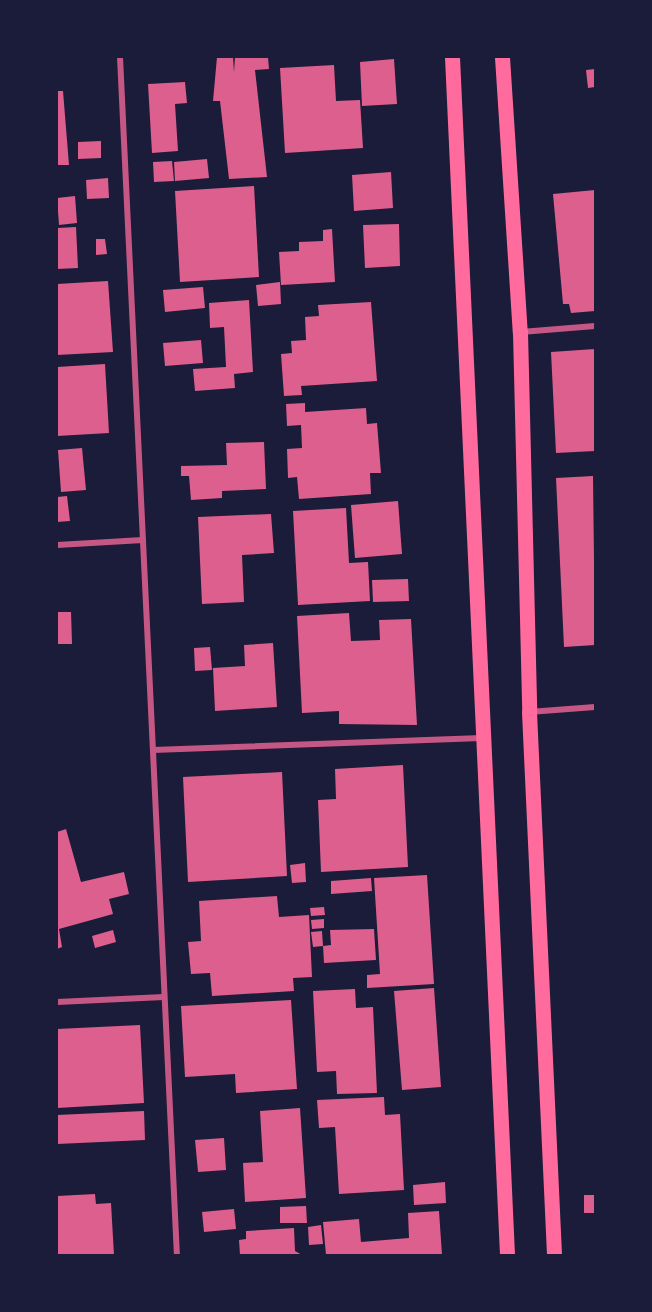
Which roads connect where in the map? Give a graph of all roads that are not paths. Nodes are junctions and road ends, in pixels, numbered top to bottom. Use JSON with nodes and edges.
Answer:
{"nodes":[{"id":1,"x":120,"y":57,"type":"edge"},
{"id":2,"x":452,"y":57,"type":"edge"},
{"id":3,"x":502,"y":57,"type":"edge"},
{"id":4,"x":595,"y":326,"type":"edge"},
{"id":5,"x":520,"y":332,"type":"junction"},
{"id":6,"x":143,"y":540,"type":"junction"},
{"id":7,"x":57,"y":544,"type":"edge"},
{"id":8,"x":595,"y":707,"type":"edge"},
{"id":9,"x":529,"y":712,"type":"junction"},
{"id":10,"x":484,"y":738,"type":"junction"},
{"id":11,"x":153,"y":750,"type":"junction"},
{"id":12,"x":164,"y":997,"type":"junction"},
{"id":13,"x":57,"y":1002,"type":"edge"},
{"id":14,"x":177,"y":1255,"type":"edge"},
{"id":15,"x":507,"y":1255,"type":"edge"},
{"id":16,"x":554,"y":1255,"type":"edge"}],
"edges":[{"from":1,"to":6,"type":"street"},
{"from":2,"to":10,"type":"main road"},
{"from":3,"to":5,"type":"main road"},
{"from":4,"to":5,"type":"street"},
{"from":5,"to":9,"type":"main road"},
{"from":6,"to":7,"type":"street"},
{"from":6,"to":11,"type":"street"},
{"from":8,"to":9,"type":"street"},
{"from":9,"to":16,"type":"main road"},
{"from":10,"to":11,"type":"street"},
{"from":10,"to":15,"type":"main road"},
{"from":11,"to":12,"type":"street"},
{"from":12,"to":13,"type":"street"},
{"from":12,"to":14,"type":"street"}]}
